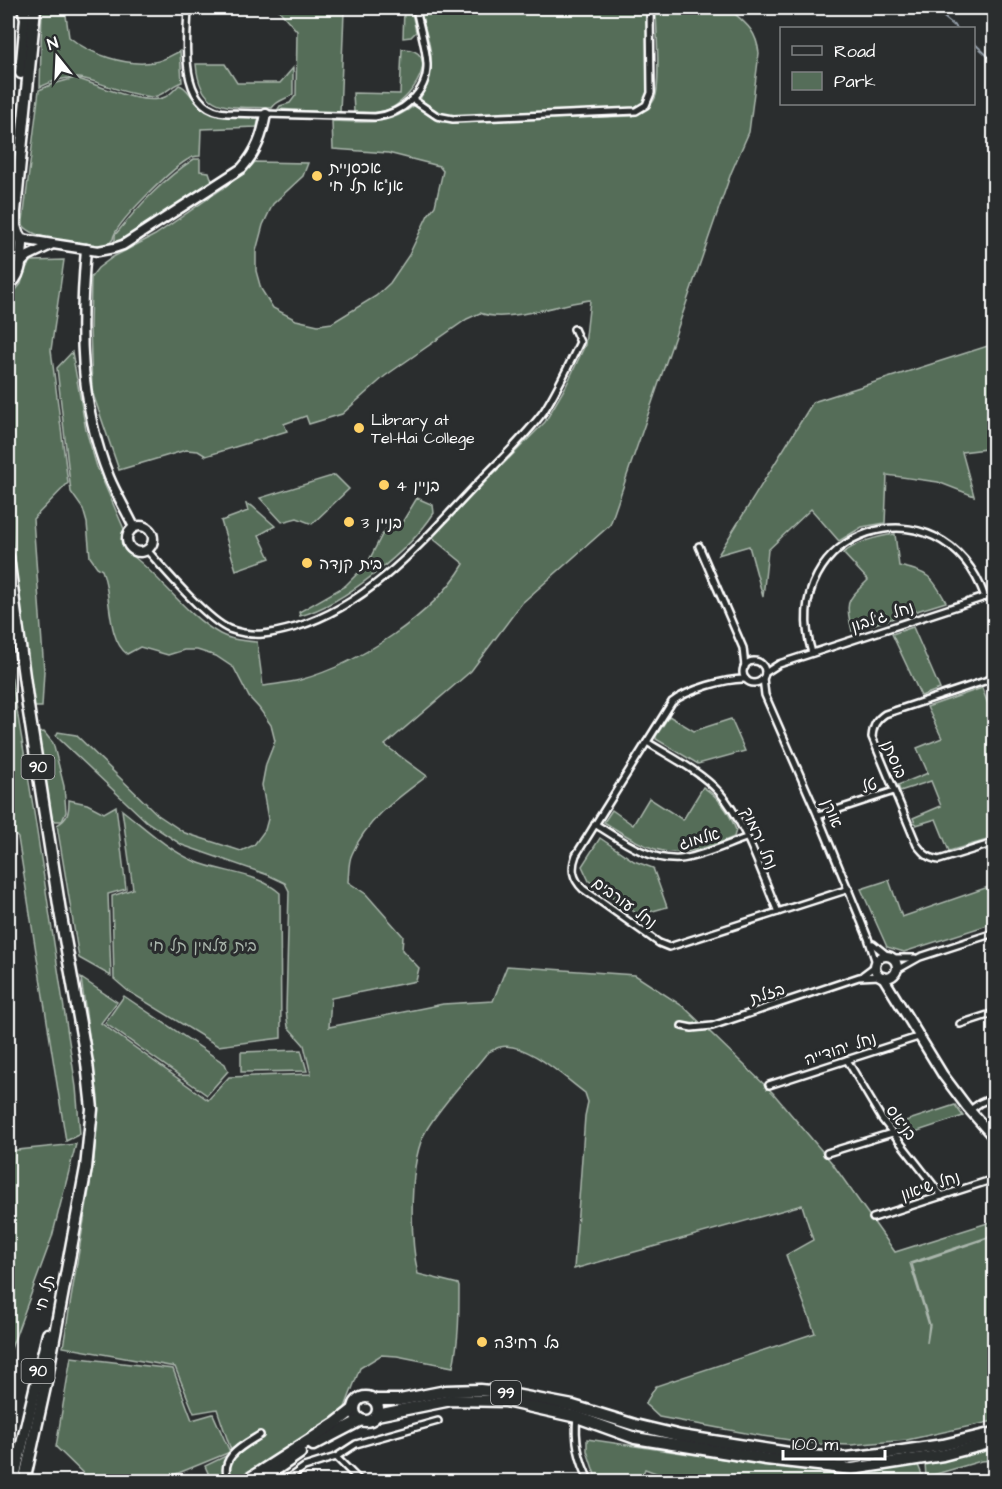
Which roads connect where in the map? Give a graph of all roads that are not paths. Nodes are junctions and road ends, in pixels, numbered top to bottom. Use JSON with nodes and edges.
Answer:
{"nodes":[{"id":1,"x":23,"y":8,"type":"edge"},
{"id":2,"x":35,"y":8,"type":"edge"},
{"id":3,"x":188,"y":8,"type":"edge"},
{"id":4,"x":416,"y":8,"type":"edge"},
{"id":5,"x":650,"y":8,"type":"edge"},
{"id":6,"x":412,"y":99,"type":"junction"},
{"id":7,"x":266,"y":114,"type":"junction"},
{"id":8,"x":8,"y":218,"type":"edge"},
{"id":9,"x":8,"y":230,"type":"edge"},
{"id":10,"x":20,"y":237,"type":"junction"},
{"id":11,"x":51,"y":244,"type":"junction"},
{"id":12,"x":86,"y":249,"type":"junction"},
{"id":13,"x":19,"y":266,"type":"junction"},
{"id":14,"x":9,"y":285,"type":"edge"},
{"id":15,"x":574,"y":329,"type":"dead end"},
{"id":16,"x":134,"y":527,"type":"junction"},
{"id":17,"x":699,"y":546,"type":"dead end"},
{"id":18,"x":147,"y":550,"type":"junction"},
{"id":19,"x":8,"y":557,"type":"edge"},
{"id":20,"x":994,"y":594,"type":"edge"},
{"id":21,"x":985,"y":597,"type":"junction"},
{"id":22,"x":743,"y":648,"type":"junction"},
{"id":23,"x":812,"y":653,"type":"junction"},
{"id":24,"x":759,"y":663,"type":"junction"},
{"id":25,"x":779,"y":664,"type":"junction"},
{"id":26,"x":745,"y":668,"type":"junction"},
{"id":27,"x":764,"y":676,"type":"junction"},
{"id":28,"x":994,"y":678,"type":"edge"},
{"id":29,"x":731,"y":680,"type":"junction"},
{"id":30,"x":749,"y":680,"type":"junction"},
{"id":31,"x":768,"y":701,"type":"junction"},
{"id":32,"x":647,"y":742,"type":"junction"},
{"id":33,"x":894,"y":791,"type":"junction"},
{"id":34,"x":818,"y":816,"type":"junction"},
{"id":35,"x":595,"y":824,"type":"junction"},
{"id":36,"x":746,"y":838,"type":"junction"},
{"id":37,"x":994,"y":843,"type":"edge"},
{"id":38,"x":849,"y":889,"type":"junction"},
{"id":39,"x":778,"y":912,"type":"junction"},
{"id":40,"x":994,"y":933,"type":"edge"},
{"id":41,"x":868,"y":938,"type":"junction"},
{"id":42,"x":920,"y":957,"type":"junction"},
{"id":43,"x":890,"y":958,"type":"junction"},
{"id":44,"x":876,"y":964,"type":"junction"},
{"id":45,"x":895,"y":973,"type":"junction"},
{"id":46,"x":881,"y":976,"type":"junction"},
{"id":47,"x":859,"y":977,"type":"junction"},
{"id":48,"x":899,"y":1003,"type":"junction"},
{"id":49,"x":994,"y":1013,"type":"edge"},
{"id":50,"x":960,"y":1024,"type":"dead end"},
{"id":51,"x":682,"y":1026,"type":"dead end"},
{"id":52,"x":918,"y":1037,"type":"junction"},
{"id":53,"x":847,"y":1060,"type":"junction"},
{"id":54,"x":769,"y":1085,"type":"dead end"},
{"id":55,"x":994,"y":1097,"type":"edge"},
{"id":56,"x":970,"y":1110,"type":"junction"},
{"id":57,"x":892,"y":1132,"type":"junction"},
{"id":58,"x":994,"y":1138,"type":"edge"},
{"id":59,"x":827,"y":1153,"type":"dead end"},
{"id":60,"x":994,"y":1179,"type":"edge"},
{"id":61,"x":942,"y":1196,"type":"junction"},
{"id":62,"x":873,"y":1218,"type":"dead end"},
{"id":63,"x":68,"y":1261,"type":"junction"},
{"id":64,"x":374,"y":1400,"type":"junction"},
{"id":65,"x":354,"y":1409,"type":"junction"},
{"id":66,"x":377,"y":1414,"type":"junction"},
{"id":67,"x":577,"y":1416,"type":"junction"},
{"id":68,"x":361,"y":1420,"type":"junction"},
{"id":69,"x":438,"y":1421,"type":"dead end"},
{"id":70,"x":994,"y":1433,"type":"edge"},
{"id":71,"x":260,"y":1434,"type":"dead end"},
{"id":72,"x":994,"y":1442,"type":"edge"},
{"id":73,"x":336,"y":1457,"type":"junction"},
{"id":74,"x":13,"y":1482,"type":"edge"},
{"id":75,"x":24,"y":1482,"type":"edge"},
{"id":76,"x":229,"y":1482,"type":"edge"},
{"id":77,"x":244,"y":1482,"type":"edge"},
{"id":78,"x":258,"y":1482,"type":"edge"},
{"id":79,"x":283,"y":1482,"type":"edge"},
{"id":80,"x":360,"y":1482,"type":"edge"},
{"id":81,"x":590,"y":1482,"type":"edge"}],
"edges":[{"from":1,"to":8,"type":"highway"},
{"from":2,"to":10,"type":"highway"},
{"from":3,"to":7,"type":"street"},
{"from":4,"to":6,"type":"street"},
{"from":5,"to":6,"type":"street"},
{"from":6,"to":7,"type":"street"},
{"from":7,"to":12,"type":"street"},
{"from":9,"to":10,"type":"highway"},
{"from":10,"to":11,"type":"street"},
{"from":10,"to":13,"type":"highway"},
{"from":11,"to":12,"type":"street"},
{"from":11,"to":13,"type":"street"},
{"from":12,"to":16,"type":"street"},
{"from":13,"to":14,"type":"highway"},
{"from":15,"to":18,"type":"street"},
{"from":16,"to":18,"type":"street"},
{"from":16,"to":18,"type":"street"},
{"from":17,"to":22,"type":"street"},
{"from":19,"to":63,"type":"highway","number":"90"},
{"from":20,"to":21,"type":"street","name":"נחל ג'לבון"},
{"from":21,"to":23,"type":"street","name":"נחל ג'לבון"},
{"from":21,"to":23,"type":"street"},
{"from":22,"to":24,"type":"street"},
{"from":22,"to":26,"type":"street"},
{"from":23,"to":25,"type":"street","name":"נחל ג'לבון"},
{"from":24,"to":25,"type":"street","name":"נחל ג'לבון"},
{"from":24,"to":26,"type":"street"},
{"from":24,"to":27,"type":"street"},
{"from":25,"to":27,"type":"street","name":"נחל ג'לבון"},
{"from":26,"to":29,"type":"street","name":"נחל עורבים"},
{"from":26,"to":30,"type":"street"},
{"from":27,"to":30,"type":"street"},
{"from":27,"to":31,"type":"street","name":"אורן"},
{"from":28,"to":33,"type":"street","name":"בוסתן"},
{"from":29,"to":30,"type":"street","name":"נחל עורבים"},
{"from":29,"to":32,"type":"street","name":"נחל עורבים"},
{"from":30,"to":31,"type":"street","name":"אורן"},
{"from":31,"to":34,"type":"street","name":"אורן"},
{"from":32,"to":35,"type":"street","name":"נחל עורבים"},
{"from":32,"to":36,"type":"street","name":"נחל ירמוך"},
{"from":33,"to":34,"type":"street","name":"טל"},
{"from":33,"to":37,"type":"street","name":"בוסתן"},
{"from":34,"to":38,"type":"street","name":"אורן"},
{"from":35,"to":36,"type":"street","name":"אלמוג"},
{"from":35,"to":39,"type":"street","name":"נחל עורבים"},
{"from":36,"to":39,"type":"street","name":"נחל ירמוך"},
{"from":38,"to":39,"type":"street","name":"נחל עורבים"},
{"from":38,"to":41,"type":"street","name":"אורן"},
{"from":40,"to":42,"type":"street"},
{"from":41,"to":43,"type":"street","name":"אורן"},
{"from":41,"to":44,"type":"street","name":"אורן"},
{"from":42,"to":43,"type":"street"},
{"from":42,"to":45,"type":"street"},
{"from":43,"to":44,"type":"street"},
{"from":43,"to":45,"type":"street"},
{"from":44,"to":46,"type":"street"},
{"from":44,"to":47,"type":"street","name":"בזלת"},
{"from":45,"to":46,"type":"street"},
{"from":45,"to":48,"type":"street"},
{"from":46,"to":47,"type":"street","name":"בזלת"},
{"from":46,"to":48,"type":"street"},
{"from":47,"to":51,"type":"street","name":"בזלת"},
{"from":48,"to":52,"type":"street"},
{"from":49,"to":50,"type":"street"},
{"from":52,"to":53,"type":"street","name":"נחל יהודייה"},
{"from":52,"to":56,"type":"street"},
{"from":53,"to":54,"type":"street","name":"נחל יהודייה"},
{"from":53,"to":57,"type":"street","name":"בניאס"},
{"from":55,"to":56,"type":"street"},
{"from":56,"to":58,"type":"street"},
{"from":57,"to":59,"type":"street"},
{"from":57,"to":61,"type":"street","name":"בניאס"},
{"from":60,"to":61,"type":"street","name":"נחל שיאון"},
{"from":61,"to":62,"type":"street","name":"נחל שיאון"},
{"from":63,"to":74,"type":"highway","name":"תל חי","number":"90"},
{"from":63,"to":75,"type":"highway","name":"תל חי","number":"90"},
{"from":64,"to":65,"type":"highway","number":"99"},
{"from":64,"to":66,"type":"highway"},
{"from":64,"to":70,"type":"highway","number":"99"},
{"from":65,"to":68,"type":"highway"},
{"from":65,"to":77,"type":"highway","number":"99"},
{"from":66,"to":67,"type":"highway","number":"99"},
{"from":66,"to":68,"type":"highway","number":"99"},
{"from":67,"to":72,"type":"highway","number":"99"},
{"from":67,"to":81,"type":"street"},
{"from":68,"to":78,"type":"highway","number":"99"},
{"from":69,"to":73,"type":"street"},
{"from":71,"to":76,"type":"street"},
{"from":73,"to":79,"type":"street"},
{"from":73,"to":80,"type":"street"}]}
